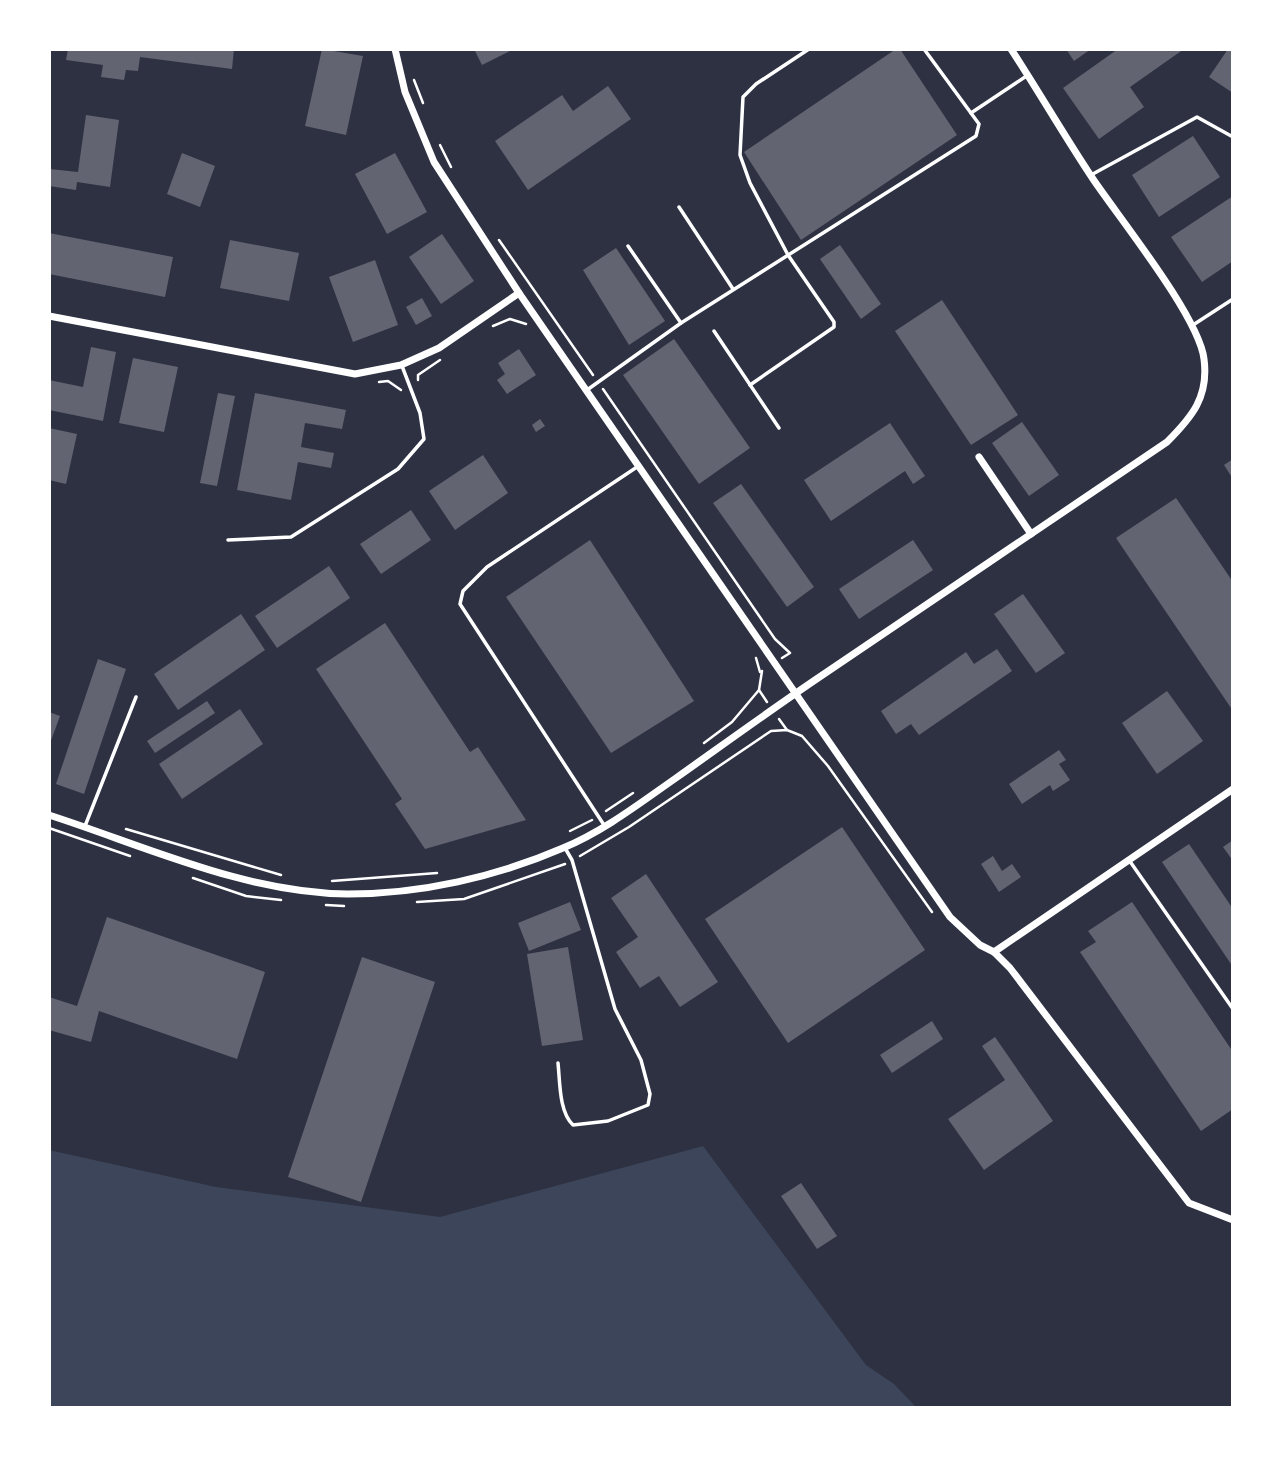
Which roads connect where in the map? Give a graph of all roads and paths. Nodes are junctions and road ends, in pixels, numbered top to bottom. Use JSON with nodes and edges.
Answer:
{"nodes":[{"id":1,"x":395,"y":49,"type":"edge"},
{"id":2,"x":809,"y":49,"type":"edge"},
{"id":3,"x":924,"y":49,"type":"edge"},
{"id":4,"x":1011,"y":49,"type":"edge"},
{"id":5,"x":1028,"y":75,"type":"junction"},
{"id":6,"x":971,"y":113,"type":"junction"},
{"id":7,"x":1233,"y":138,"type":"edge"},
{"id":8,"x":1091,"y":176,"type":"junction"},
{"id":9,"x":679,"y":207,"type":"dead end"},
{"id":10,"x":628,"y":246,"type":"dead end"},
{"id":11,"x":788,"y":255,"type":"junction"},
{"id":12,"x":733,"y":289,"type":"junction"},
{"id":13,"x":519,"y":293,"type":"junction"},
{"id":14,"x":1233,"y":299,"type":"edge"},
{"id":15,"x":49,"y":316,"type":"edge"},
{"id":16,"x":681,"y":323,"type":"junction"},
{"id":17,"x":528,"y":325,"type":"dead end"},
{"id":18,"x":1193,"y":325,"type":"junction"},
{"id":19,"x":714,"y":331,"type":"dead end"},
{"id":20,"x":484,"y":332,"type":"dead end"},
{"id":21,"x":440,"y":361,"type":"dead end"},
{"id":22,"x":401,"y":365,"type":"junction"},
{"id":23,"x":376,"y":382,"type":"dead end"},
{"id":24,"x":750,"y":385,"type":"junction"},
{"id":25,"x":587,"y":390,"type":"junction"},
{"id":26,"x":412,"y":393,"type":"junction"},
{"id":27,"x":779,"y":428,"type":"dead end"},
{"id":28,"x":979,"y":457,"type":"dead end"},
{"id":29,"x":640,"y":465,"type":"junction"},
{"id":30,"x":1031,"y":534,"type":"junction"},
{"id":31,"x":229,"y":540,"type":"dead end"},
{"id":32,"x":756,"y":656,"type":"dead end"},
{"id":33,"x":760,"y":672,"type":"dead end"},
{"id":34,"x":759,"y":690,"type":"dead end"},
{"id":35,"x":795,"y":693,"type":"junction"},
{"id":36,"x":136,"y":697,"type":"dead end"},
{"id":37,"x":699,"y":747,"type":"dead end"},
{"id":38,"x":643,"y":786,"type":"dead end"},
{"id":39,"x":1233,"y":789,"type":"edge"},
{"id":40,"x":49,"y":815,"type":"edge"},
{"id":41,"x":598,"y":816,"type":"junction"},
{"id":42,"x":115,"y":825,"type":"dead end"},
{"id":43,"x":604,"y":825,"type":"junction"},
{"id":44,"x":85,"y":826,"type":"junction"},
{"id":45,"x":49,"y":828,"type":"edge"},
{"id":46,"x":568,"y":832,"type":"dead end"},
{"id":47,"x":565,"y":848,"type":"junction"},
{"id":48,"x":132,"y":857,"type":"dead end"},
{"id":49,"x":1128,"y":859,"type":"junction"},
{"id":50,"x":572,"y":860,"type":"junction"},
{"id":51,"x":439,"y":873,"type":"dead end"},
{"id":52,"x":182,"y":874,"type":"dead end"},
{"id":53,"x":284,"y":875,"type":"dead end"},
{"id":54,"x":321,"y":881,"type":"dead end"},
{"id":55,"x":284,"y":900,"type":"dead end"},
{"id":56,"x":409,"y":902,"type":"dead end"},
{"id":57,"x":318,"y":904,"type":"dead end"},
{"id":58,"x":353,"y":906,"type":"dead end"},
{"id":59,"x":946,"y":911,"type":"junction"},
{"id":60,"x":994,"y":952,"type":"junction"},
{"id":61,"x":1233,"y":1009,"type":"edge"},
{"id":62,"x":558,"y":1063,"type":"dead end"},
{"id":63,"x":1233,"y":1220,"type":"edge"}],
"edges":[{"from":1,"to":13,"type":"street"},
{"from":2,"to":11,"type":"lane"},
{"from":3,"to":6,"type":"lane"},
{"from":4,"to":5,"type":"street"},
{"from":5,"to":6,"type":"lane"},
{"from":5,"to":8,"type":"street"},
{"from":6,"to":11,"type":"lane"},
{"from":7,"to":8,"type":"lane"},
{"from":8,"to":18,"type":"street"},
{"from":9,"to":12,"type":"lane"},
{"from":10,"to":16,"type":"lane"},
{"from":11,"to":12,"type":"lane"},
{"from":11,"to":24,"type":"lane"},
{"from":12,"to":16,"type":"lane"},
{"from":13,"to":22,"type":"street"},
{"from":13,"to":25,"type":"street"},
{"from":14,"to":18,"type":"lane"},
{"from":15,"to":22,"type":"street"},
{"from":16,"to":25,"type":"lane"},
{"from":17,"to":20,"type":"path"},
{"from":18,"to":30,"type":"street"},
{"from":19,"to":24,"type":"lane"},
{"from":21,"to":26,"type":"path"},
{"from":22,"to":26,"type":"lane"},
{"from":23,"to":26,"type":"path"},
{"from":24,"to":27,"type":"lane"},
{"from":25,"to":29,"type":"street"},
{"from":26,"to":31,"type":"lane"},
{"from":28,"to":30,"type":"street"},
{"from":29,"to":35,"type":"street"},
{"from":29,"to":41,"type":"lane"},
{"from":30,"to":35,"type":"street"},
{"from":32,"to":33,"type":"path"},
{"from":34,"to":37,"type":"path"},
{"from":35,"to":43,"type":"street"},
{"from":35,"to":59,"type":"street"},
{"from":36,"to":44,"type":"lane"},
{"from":38,"to":41,"type":"path"},
{"from":39,"to":49,"type":"street"},
{"from":40,"to":44,"type":"street"},
{"from":41,"to":43,"type":"lane"},
{"from":41,"to":46,"type":"path"},
{"from":42,"to":53,"type":"path"},
{"from":43,"to":47,"type":"street"},
{"from":44,"to":47,"type":"street"},
{"from":45,"to":48,"type":"path"},
{"from":47,"to":50,"type":"lane"},
{"from":49,"to":60,"type":"street"},
{"from":49,"to":61,"type":"lane"},
{"from":50,"to":56,"type":"path"},
{"from":50,"to":59,"type":"path"},
{"from":50,"to":62,"type":"lane"},
{"from":51,"to":54,"type":"path"},
{"from":52,"to":55,"type":"path"},
{"from":57,"to":58,"type":"path"},
{"from":59,"to":60,"type":"street"},
{"from":60,"to":63,"type":"street"}]}
